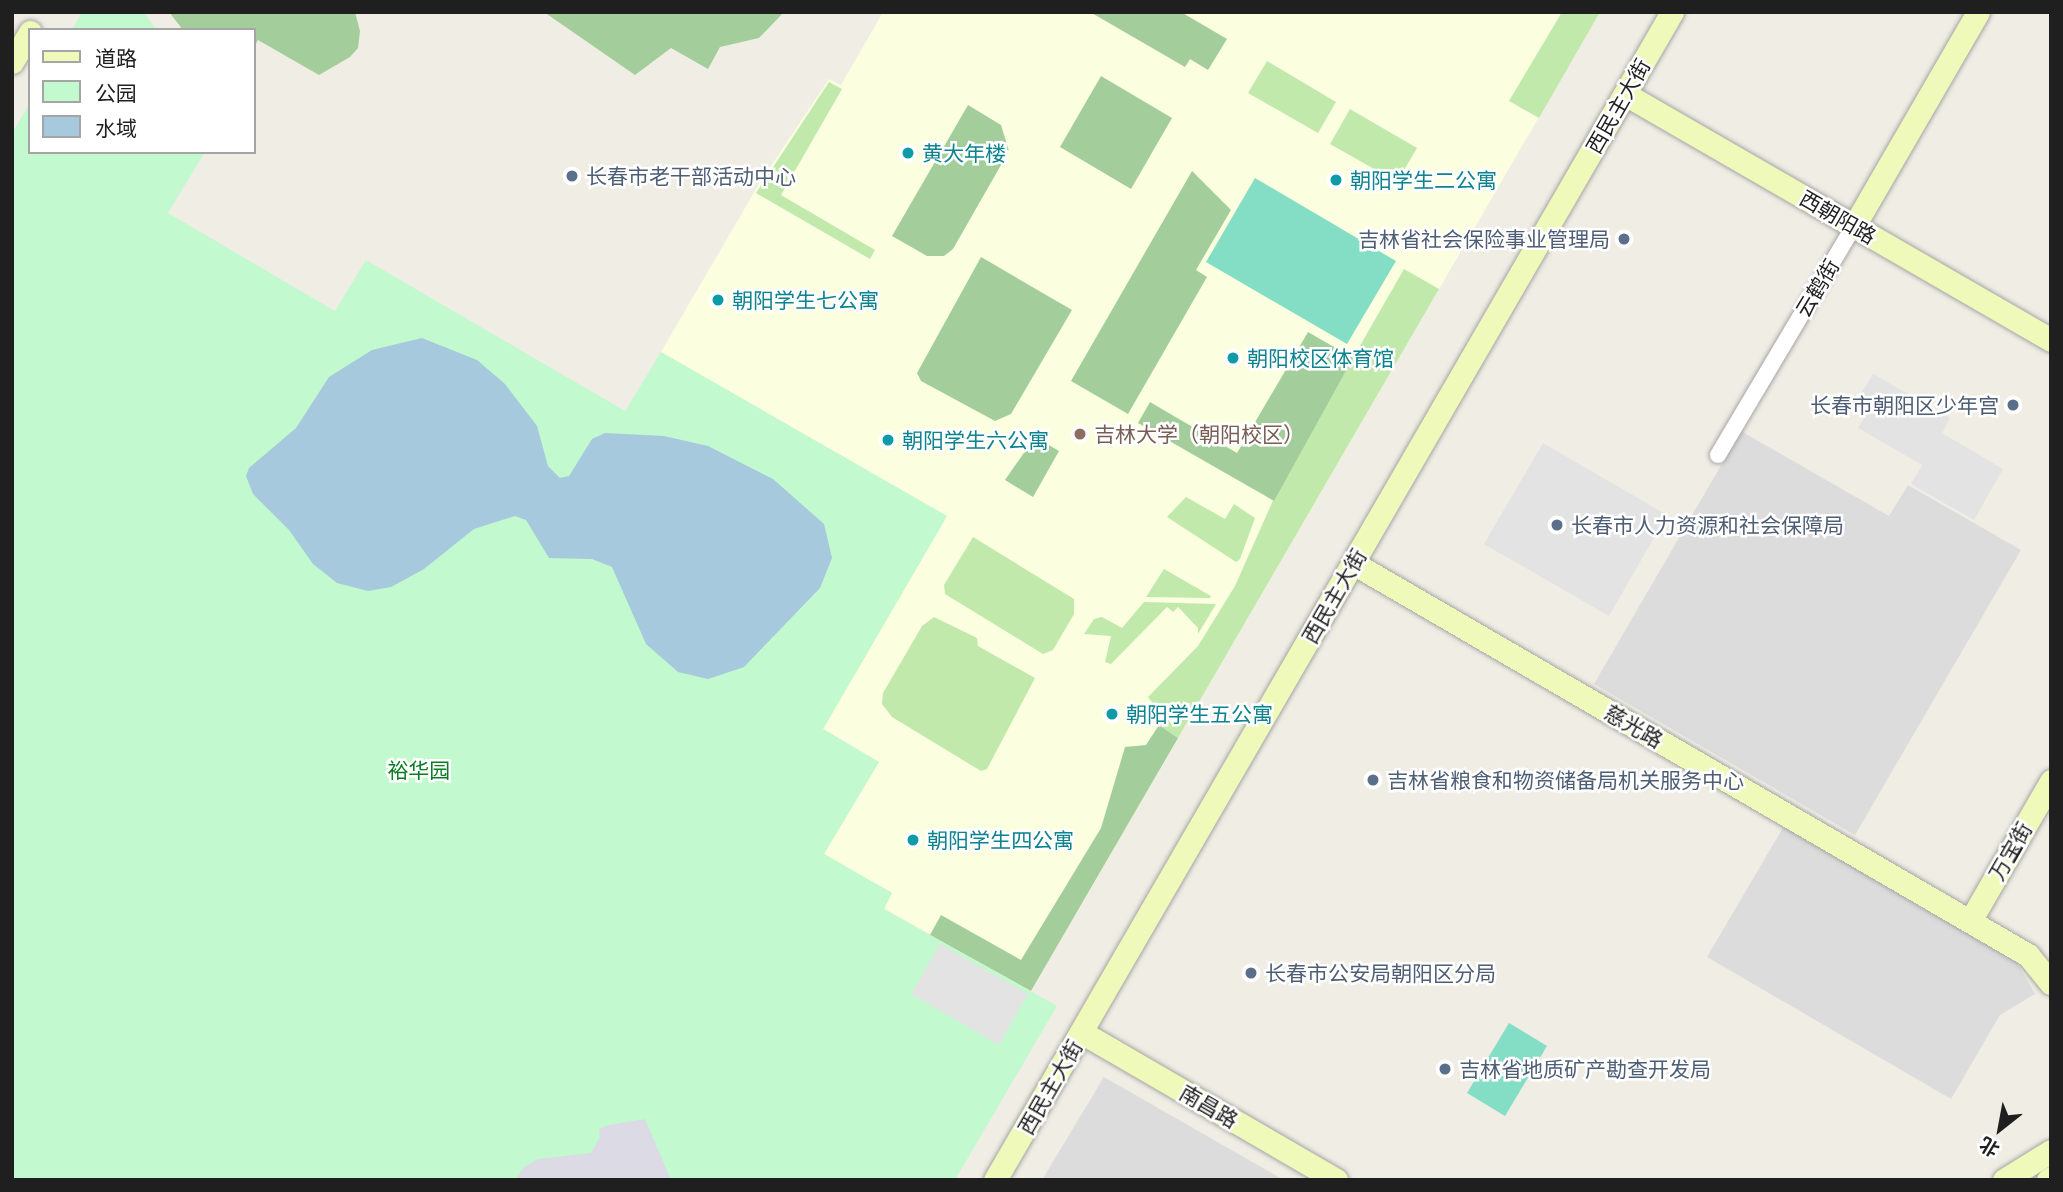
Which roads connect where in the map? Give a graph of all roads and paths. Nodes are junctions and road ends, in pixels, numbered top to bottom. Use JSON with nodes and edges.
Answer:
{"nodes":[{"id":1,"x":41,"y":12,"type":"edge"},
{"id":2,"x":1672,"y":12,"type":"edge"},
{"id":3,"x":1978,"y":12,"type":"edge"},
{"id":4,"x":32,"y":28,"type":"edge"},
{"id":5,"x":28,"y":34,"type":"edge"},
{"id":6,"x":12,"y":62,"type":"edge"},
{"id":7,"x":1625,"y":94,"type":"junction"},
{"id":8,"x":1854,"y":226,"type":"junction"},
{"id":9,"x":2051,"y":340,"type":"edge"},
{"id":10,"x":1717,"y":455,"type":"dead end"},
{"id":11,"x":1353,"y":563,"type":"junction"},
{"id":12,"x":2051,"y":781,"type":"edge"},
{"id":13,"x":1970,"y":921,"type":"junction"},
{"id":14,"x":2051,"y":983,"type":"edge"},
{"id":15,"x":1081,"y":1032,"type":"junction"},
{"id":16,"x":2051,"y":1151,"type":"edge"},
{"id":17,"x":995,"y":1180,"type":"edge"},
{"id":18,"x":1336,"y":1180,"type":"edge"},
{"id":19,"x":2004,"y":1180,"type":"edge"}],
"edges":[{"from":1,"to":4,"type":"main road"},
{"from":2,"to":7,"type":"main road","name":"西民主大街"},
{"from":3,"to":8,"type":"main road","name":"云鹤街"},
{"from":5,"to":6,"type":"main road"},
{"from":7,"to":8,"type":"main road","name":"西朝阳路"},
{"from":7,"to":11,"type":"main road","name":"西民主大街"},
{"from":8,"to":9,"type":"main road","name":"西朝阳路"},
{"from":8,"to":10,"type":"street","name":"云鹤街"},
{"from":11,"to":13,"type":"main road","name":"慈光路"},
{"from":11,"to":15,"type":"main road","name":"西民主大街"},
{"from":12,"to":13,"type":"main road","name":"万宝街"},
{"from":13,"to":14,"type":"main road","name":"慈光路"},
{"from":15,"to":17,"type":"main road","name":"西民主大街"},
{"from":15,"to":18,"type":"main road","name":"南昌路"},
{"from":16,"to":19,"type":"main road"}]}
